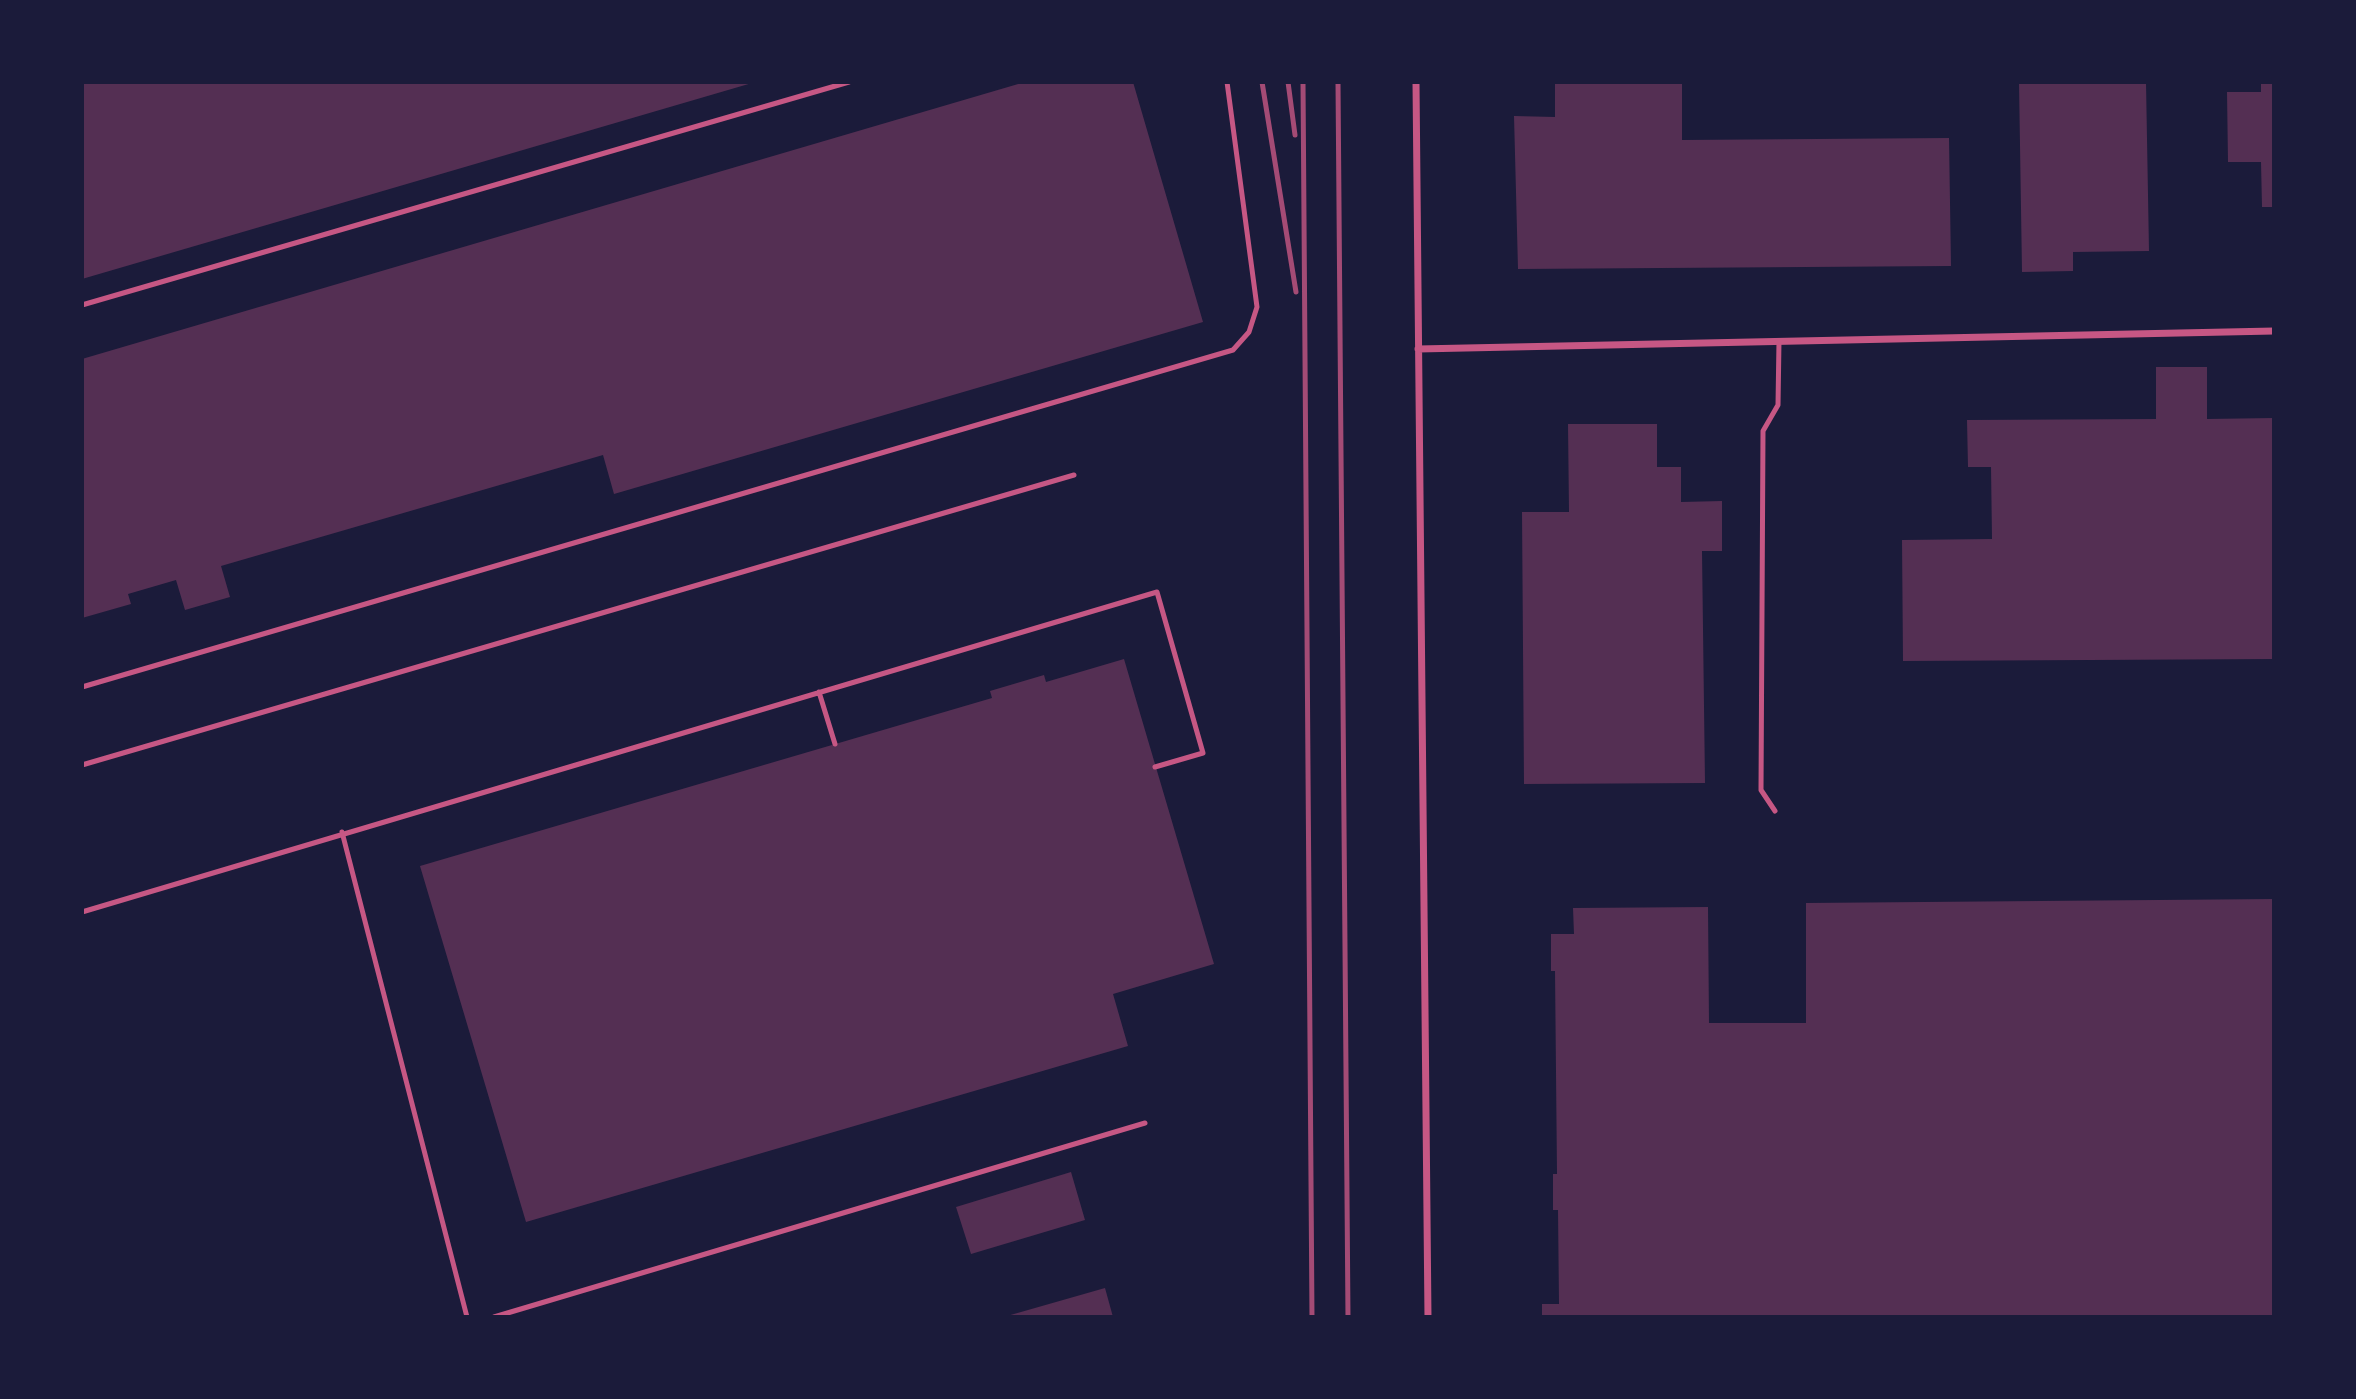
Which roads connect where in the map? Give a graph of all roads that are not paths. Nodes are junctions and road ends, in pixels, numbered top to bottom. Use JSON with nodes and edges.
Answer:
{"nodes":[{"id":1,"x":849,"y":82,"type":"edge"},
{"id":2,"x":1227,"y":82,"type":"edge"},
{"id":3,"x":1416,"y":82,"type":"edge"},
{"id":4,"x":82,"y":305,"type":"edge"},
{"id":5,"x":2274,"y":331,"type":"edge"},
{"id":6,"x":1779,"y":341,"type":"junction"},
{"id":7,"x":1418,"y":349,"type":"junction"},
{"id":8,"x":1074,"y":475,"type":"dead end"},
{"id":9,"x":82,"y":688,"type":"edge"},
{"id":10,"x":819,"y":692,"type":"junction"},
{"id":11,"x":835,"y":744,"type":"dead end"},
{"id":12,"x":82,"y":765,"type":"edge"},
{"id":13,"x":1155,"y":767,"type":"dead end"},
{"id":14,"x":1775,"y":811,"type":"dead end"},
{"id":15,"x":341,"y":832,"type":"junction"},
{"id":16,"x":82,"y":912,"type":"edge"},
{"id":17,"x":1145,"y":1123,"type":"dead end"},
{"id":18,"x":467,"y":1317,"type":"edge"},
{"id":19,"x":494,"y":1317,"type":"edge"},
{"id":20,"x":1428,"y":1317,"type":"edge"}],
"edges":[{"from":1,"to":4,"type":"lane"},
{"from":2,"to":9,"type":"lane"},
{"from":3,"to":7,"type":"street"},
{"from":5,"to":6,"type":"street"},
{"from":6,"to":7,"type":"street"},
{"from":6,"to":14,"type":"lane"},
{"from":7,"to":20,"type":"street"},
{"from":8,"to":12,"type":"lane"},
{"from":10,"to":11,"type":"lane"},
{"from":10,"to":13,"type":"lane"},
{"from":10,"to":15,"type":"lane"},
{"from":15,"to":16,"type":"lane"},
{"from":15,"to":18,"type":"lane"},
{"from":17,"to":19,"type":"lane"}]}
